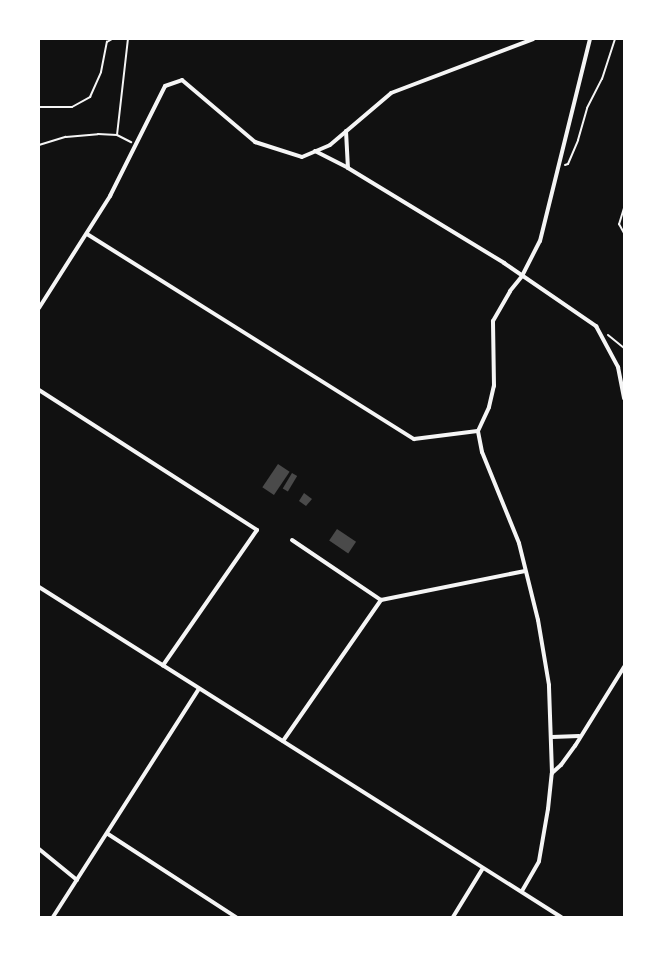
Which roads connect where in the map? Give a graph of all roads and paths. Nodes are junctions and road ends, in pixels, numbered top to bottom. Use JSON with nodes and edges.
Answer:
{"nodes":[{"id":1,"x":112,"y":39,"type":"edge"},
{"id":2,"x":128,"y":39,"type":"edge"},
{"id":3,"x":533,"y":39,"type":"edge"},
{"id":4,"x":590,"y":39,"type":"edge"},
{"id":5,"x":614,"y":39,"type":"edge"},
{"id":6,"x":39,"y":107,"type":"edge"},
{"id":7,"x":346,"y":131,"type":"junction"},
{"id":8,"x":117,"y":135,"type":"junction"},
{"id":9,"x":39,"y":145,"type":"edge"},
{"id":10,"x":136,"y":145,"type":"junction"},
{"id":11,"x":315,"y":151,"type":"junction"},
{"id":12,"x":559,"y":167,"type":"junction"},
{"id":13,"x":348,"y":168,"type":"junction"},
{"id":14,"x":624,"y":208,"type":"edge"},
{"id":15,"x":624,"y":233,"type":"edge"},
{"id":16,"x":87,"y":234,"type":"junction"},
{"id":17,"x":522,"y":276,"type":"junction"},
{"id":18,"x":39,"y":308,"type":"edge"},
{"id":19,"x":596,"y":326,"type":"junction"},
{"id":20,"x":624,"y":348,"type":"edge"},
{"id":21,"x":39,"y":390,"type":"edge"},
{"id":22,"x":624,"y":398,"type":"edge"},
{"id":23,"x":478,"y":431,"type":"junction"},
{"id":24,"x":292,"y":540,"type":"dead end"},
{"id":25,"x":526,"y":571,"type":"junction"},
{"id":26,"x":39,"y":587,"type":"edge"},
{"id":27,"x":381,"y":600,"type":"junction"},
{"id":28,"x":163,"y":666,"type":"junction"},
{"id":29,"x":624,"y":667,"type":"edge"},
{"id":30,"x":199,"y":689,"type":"junction"},
{"id":31,"x":579,"y":736,"type":"junction"},
{"id":32,"x":552,"y":738,"type":"junction"},
{"id":33,"x":283,"y":741,"type":"junction"},
{"id":34,"x":552,"y":773,"type":"junction"},
{"id":35,"x":108,"y":834,"type":"junction"},
{"id":36,"x":39,"y":848,"type":"edge"},
{"id":37,"x":483,"y":868,"type":"junction"},
{"id":38,"x":77,"y":880,"type":"junction"},
{"id":39,"x":522,"y":891,"type":"junction"},
{"id":40,"x":53,"y":917,"type":"edge"},
{"id":41,"x":236,"y":917,"type":"edge"},
{"id":42,"x":453,"y":917,"type":"edge"},
{"id":43,"x":561,"y":917,"type":"edge"}],
"edges":[{"from":1,"to":6,"type":"path"},
{"from":2,"to":8,"type":"path"},
{"from":3,"to":7,"type":"street"},
{"from":4,"to":12,"type":"street"},
{"from":5,"to":12,"type":"path"},
{"from":7,"to":11,"type":"street"},
{"from":7,"to":13,"type":"street"},
{"from":8,"to":9,"type":"path"},
{"from":8,"to":10,"type":"path"},
{"from":10,"to":11,"type":"street"},
{"from":10,"to":16,"type":"street"},
{"from":11,"to":13,"type":"street"},
{"from":12,"to":17,"type":"street"},
{"from":13,"to":17,"type":"street"},
{"from":14,"to":15,"type":"lane"},
{"from":16,"to":18,"type":"street"},
{"from":16,"to":23,"type":"street"},
{"from":17,"to":19,"type":"street"},
{"from":17,"to":23,"type":"street"},
{"from":19,"to":20,"type":"path"},
{"from":19,"to":22,"type":"street"},
{"from":21,"to":28,"type":"street"},
{"from":23,"to":25,"type":"street"},
{"from":24,"to":27,"type":"street"},
{"from":25,"to":27,"type":"street"},
{"from":25,"to":32,"type":"street"},
{"from":26,"to":28,"type":"street"},
{"from":27,"to":33,"type":"street"},
{"from":28,"to":30,"type":"street"},
{"from":29,"to":31,"type":"street"},
{"from":30,"to":33,"type":"street"},
{"from":30,"to":35,"type":"street"},
{"from":31,"to":32,"type":"street"},
{"from":31,"to":34,"type":"street"},
{"from":32,"to":34,"type":"street"},
{"from":33,"to":37,"type":"street"},
{"from":34,"to":39,"type":"street"},
{"from":35,"to":38,"type":"street"},
{"from":35,"to":41,"type":"street"},
{"from":36,"to":38,"type":"street"},
{"from":37,"to":39,"type":"street"},
{"from":37,"to":42,"type":"street"},
{"from":38,"to":40,"type":"street"},
{"from":39,"to":43,"type":"street"}]}
